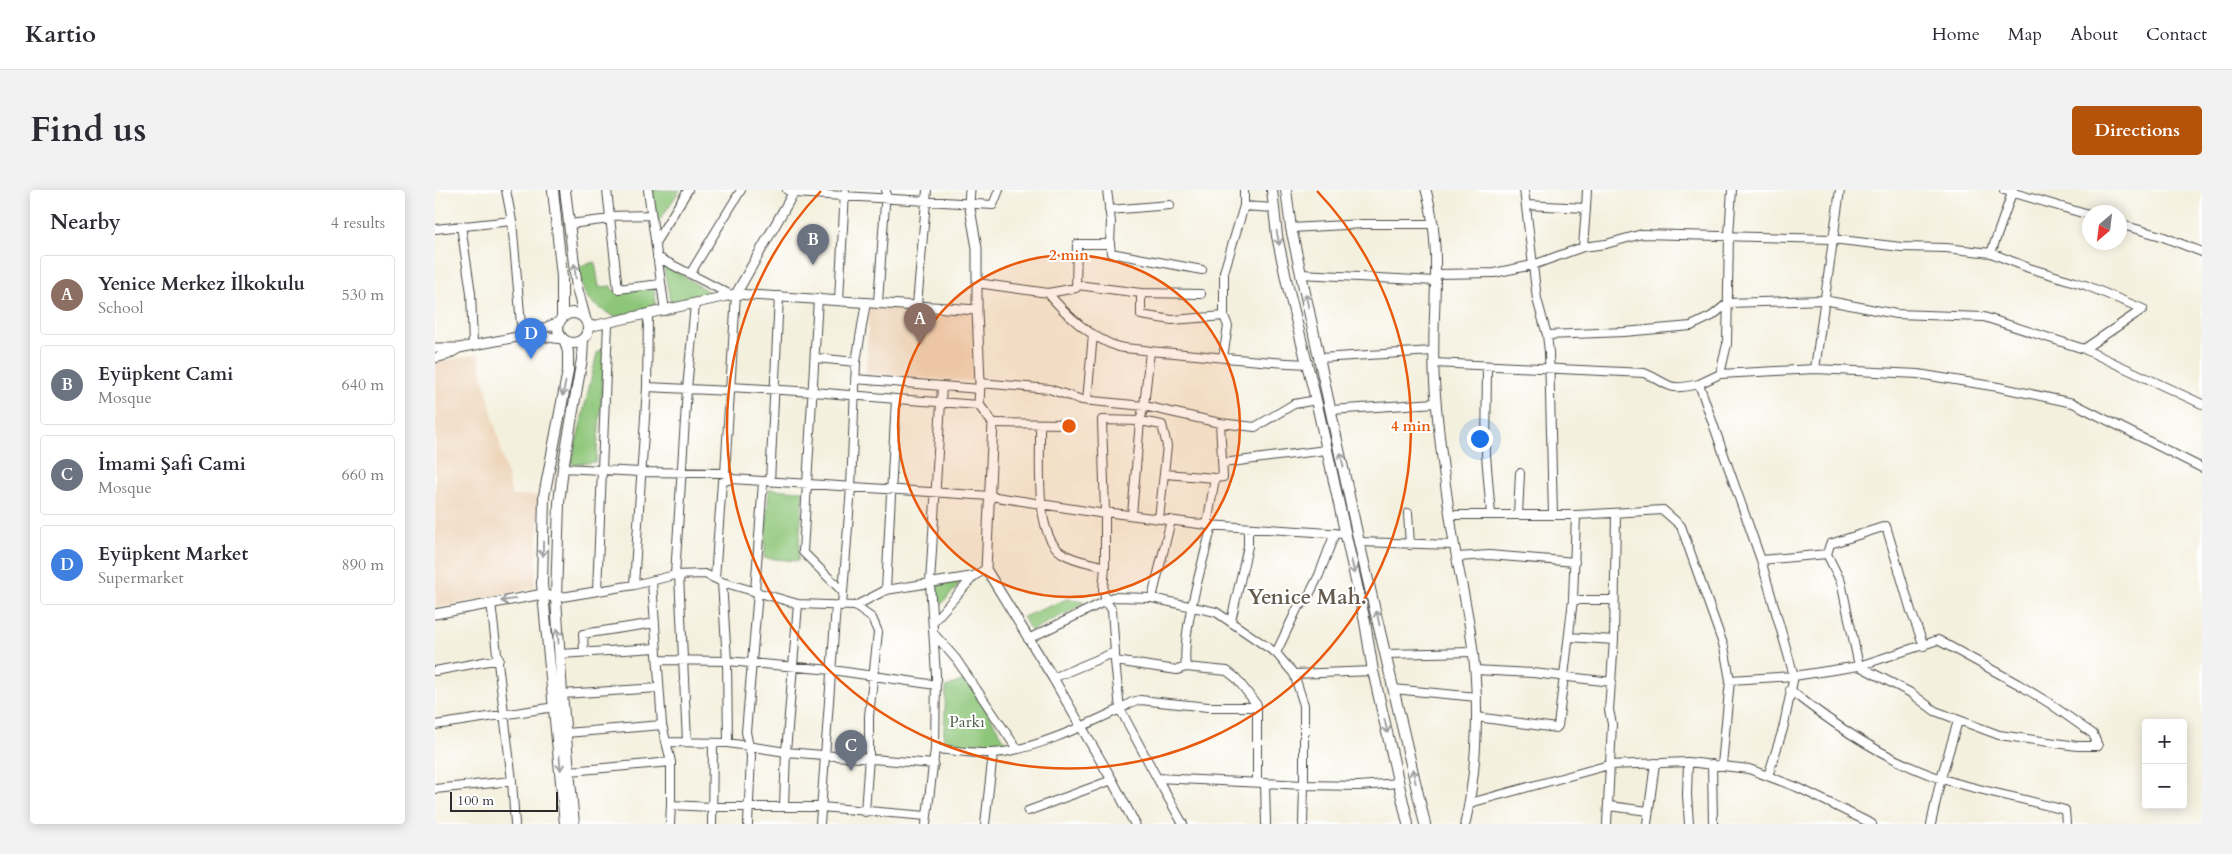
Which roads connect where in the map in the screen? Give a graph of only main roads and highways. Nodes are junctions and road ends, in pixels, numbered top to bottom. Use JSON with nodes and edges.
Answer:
{"nodes":[{"id":1,"x":553,"y":190,"type":"edge"},
{"id":2,"x":565,"y":190,"type":"edge"},
{"id":3,"x":1272,"y":190,"type":"edge"},
{"id":4,"x":1286,"y":190,"type":"edge"},
{"id":5,"x":561,"y":320,"type":"junction"},
{"id":6,"x":587,"y":322,"type":"junction"},
{"id":7,"x":564,"y":340,"type":"junction"},
{"id":8,"x":583,"y":340,"type":"junction"},
{"id":9,"x":565,"y":824,"type":"edge"},
{"id":10,"x":574,"y":824,"type":"edge"},
{"id":11,"x":1408,"y":824,"type":"edge"},
{"id":12,"x":1425,"y":824,"type":"edge"}],
"edges":[{"from":1,"to":5,"type":"main road"},
{"from":6,"to":2,"type":"main road","one_way":true},
{"from":3,"to":11,"type":"main road","one_way":true},
{"from":12,"to":4,"type":"main road","one_way":true},
{"from":5,"to":6,"type":"main road"},
{"from":5,"to":7,"type":"main road"},
{"from":6,"to":8,"type":"main road"},
{"from":7,"to":8,"type":"main road"},
{"from":7,"to":9,"type":"main road","one_way":true},
{"from":10,"to":8,"type":"main road","one_way":true}]}
